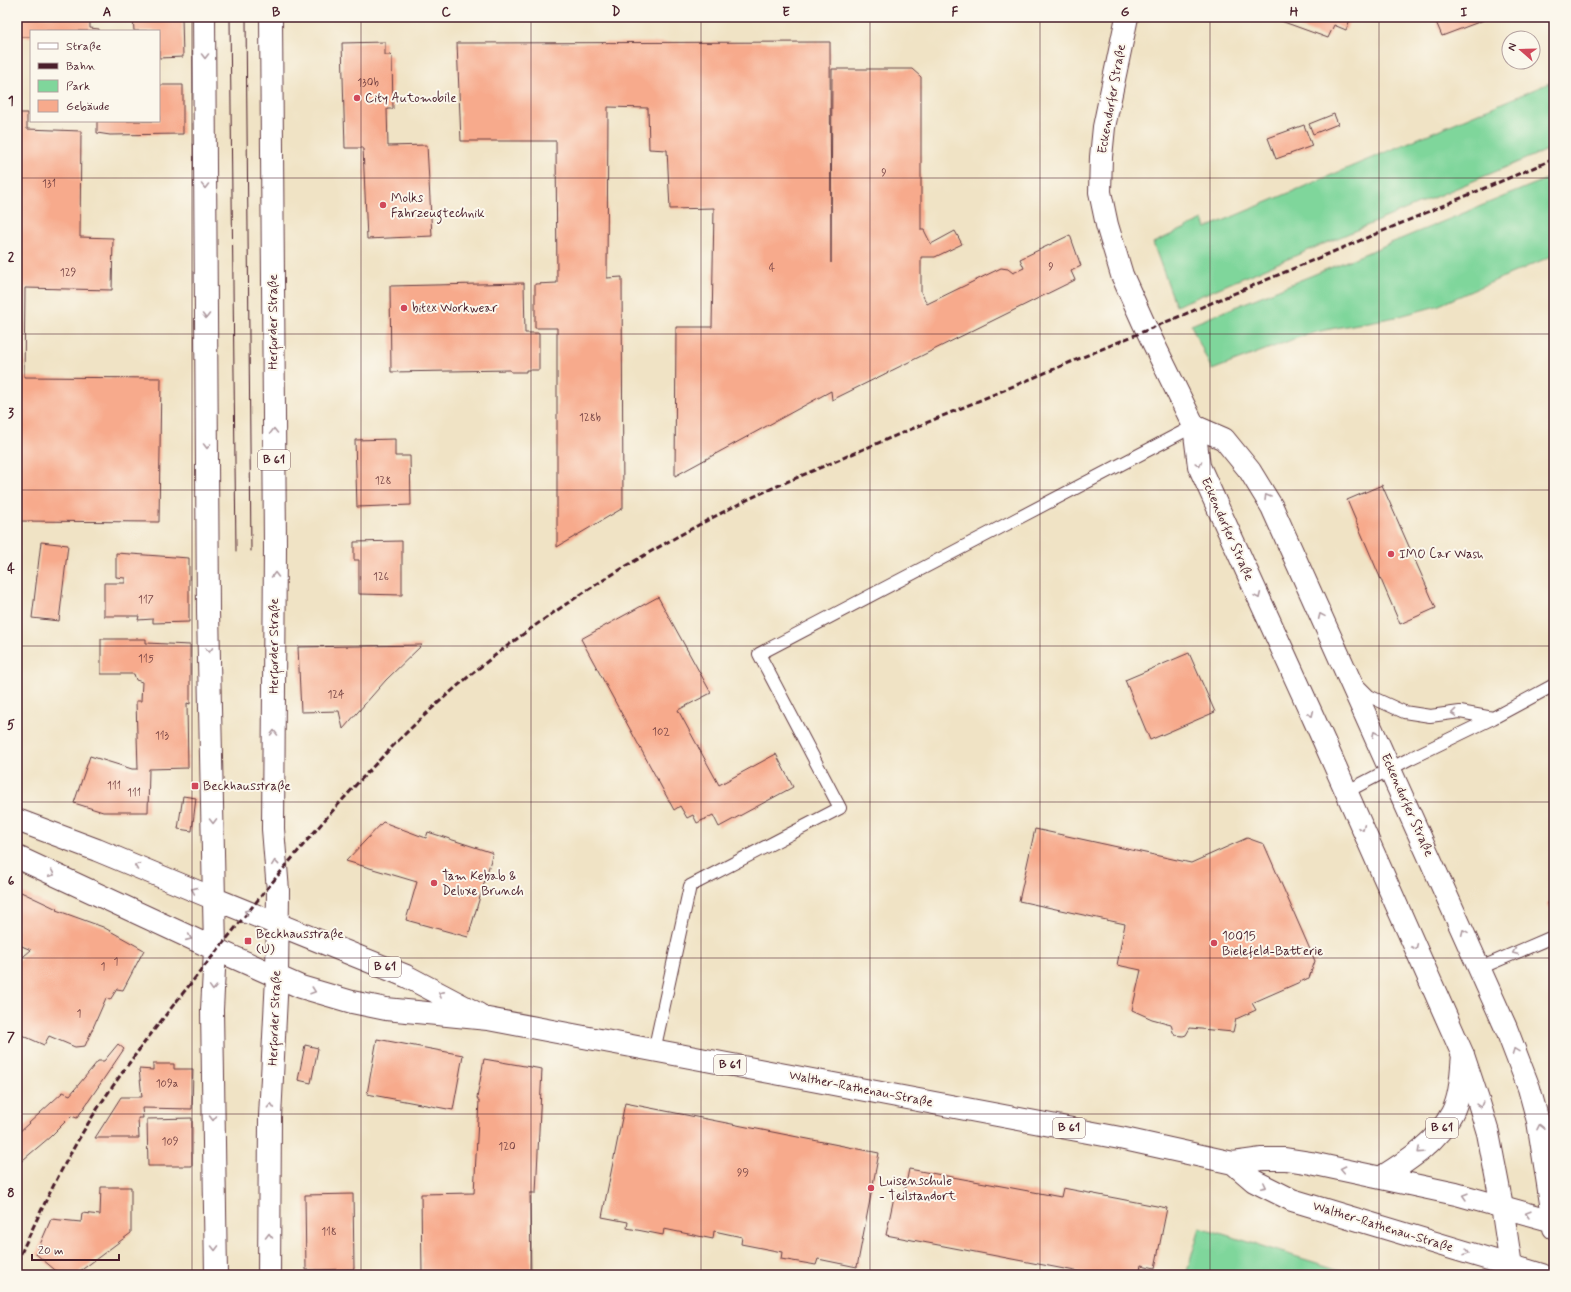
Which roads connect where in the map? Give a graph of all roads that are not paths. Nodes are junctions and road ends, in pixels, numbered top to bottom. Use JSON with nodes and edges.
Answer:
{"nodes":[{"id":1,"x":204,"y":17,"type":"edge"},
{"id":2,"x":271,"y":17,"type":"edge"},
{"id":3,"x":1127,"y":17,"type":"edge"},
{"id":4,"x":1194,"y":426,"type":"junction"},
{"id":5,"x":1348,"y":675,"type":"junction"},
{"id":6,"x":1554,"y":685,"type":"edge"},
{"id":7,"x":1493,"y":718,"type":"junction"},
{"id":8,"x":1391,"y":769,"type":"junction"},
{"id":9,"x":1346,"y":792,"type":"junction"},
{"id":10,"x":17,"y":820,"type":"edge"},
{"id":11,"x":17,"y":857,"type":"edge"},
{"id":12,"x":215,"y":899,"type":"junction"},
{"id":13,"x":278,"y":925,"type":"junction"},
{"id":14,"x":1550,"y":938,"type":"dead end"},
{"id":15,"x":215,"y":949,"type":"junction"},
{"id":16,"x":1480,"y":968,"type":"junction"},
{"id":17,"x":277,"y":976,"type":"junction"},
{"id":18,"x":488,"y":1019,"type":"junction"},
{"id":19,"x":654,"y":1051,"type":"junction"},
{"id":20,"x":1463,"y":1055,"type":"junction"},
{"id":21,"x":1233,"y":1163,"type":"junction"},
{"id":22,"x":1382,"y":1177,"type":"junction"},
{"id":23,"x":1502,"y":1206,"type":"junction"},
{"id":24,"x":1554,"y":1224,"type":"edge"},
{"id":25,"x":1511,"y":1270,"type":"edge"},
{"id":26,"x":216,"y":1275,"type":"edge"},
{"id":27,"x":269,"y":1275,"type":"edge"},
{"id":28,"x":1542,"y":1275,"type":"edge"}],
"edges":[{"from":1,"to":12,"type":"main road","one_way":true},
{"from":13,"to":2,"type":"main road","name":"Herforder Straße","number":"B 61","one_way":true},
{"from":3,"to":4,"type":"main road","name":"Eckendorfer Straße"},
{"from":5,"to":4,"type":"main road","name":"Eckendorfer Straße","one_way":true},
{"from":4,"to":9,"type":"main road","name":"Eckendorfer Straße","one_way":true},
{"from":4,"to":19,"type":"lane"},
{"from":7,"to":5,"type":"lane","one_way":true},
{"from":8,"to":5,"type":"main road","name":"Eckendorfer Straße","one_way":true},
{"from":6,"to":7,"type":"lane"},
{"from":7,"to":8,"type":"lane"},
{"from":8,"to":9,"type":"lane"},
{"from":16,"to":8,"type":"main road","name":"Eckendorfer Straße","one_way":true},
{"from":9,"to":20,"type":"main road","name":"Eckendorfer Straße","one_way":true},
{"from":12,"to":10,"type":"main road","one_way":true},
{"from":11,"to":15,"type":"main road","one_way":true},
{"from":13,"to":12,"type":"main road","one_way":true},
{"from":12,"to":15,"type":"main road"},
{"from":13,"to":17,"type":"main road","name":"Herforder Straße","number":"B 61"},
{"from":18,"to":13,"type":"main road","name":"Walther-Rathenau-Straße","number":"B 61","one_way":true},
{"from":14,"to":16,"type":"lane","one_way":true},
{"from":15,"to":17,"type":"main road","name":"Walther-Rathenau-Straße","number":"B 61"},
{"from":15,"to":26,"type":"main road","one_way":true},
{"from":24,"to":16,"type":"main road","name":"Eckendorfer Straße","one_way":true},
{"from":17,"to":18,"type":"main road","name":"Walther-Rathenau-Straße","number":"B 61","one_way":true},
{"from":27,"to":17,"type":"main road","name":"Herforder Straße","one_way":true},
{"from":18,"to":19,"type":"main road","name":"Walther-Rathenau-Straße","number":"B 61"},
{"from":19,"to":21,"type":"main road","name":"Walther-Rathenau-Straße","number":"B 61"},
{"from":20,"to":22,"type":"main road","number":"B 61","one_way":true},
{"from":20,"to":23,"type":"main road","name":"Eckendorfer Straße","one_way":true},
{"from":22,"to":21,"type":"main road","name":"Walther-Rathenau-Straße","number":"B 61","one_way":true},
{"from":21,"to":25,"type":"main road","name":"Walther-Rathenau-Straße","number":"B 61","one_way":true},
{"from":23,"to":22,"type":"main road","name":"Walther-Rathenau-Straße","number":"B 61","one_way":true},
{"from":24,"to":23,"type":"main road","name":"Walther-Rathenau-Straße","number":"B 61","one_way":true},
{"from":23,"to":25,"type":"main road","name":"Eckendorfer Straße"},
{"from":25,"to":28,"type":"main road","name":"Walther-Rathenau-Straße","number":"B 61"}]}
